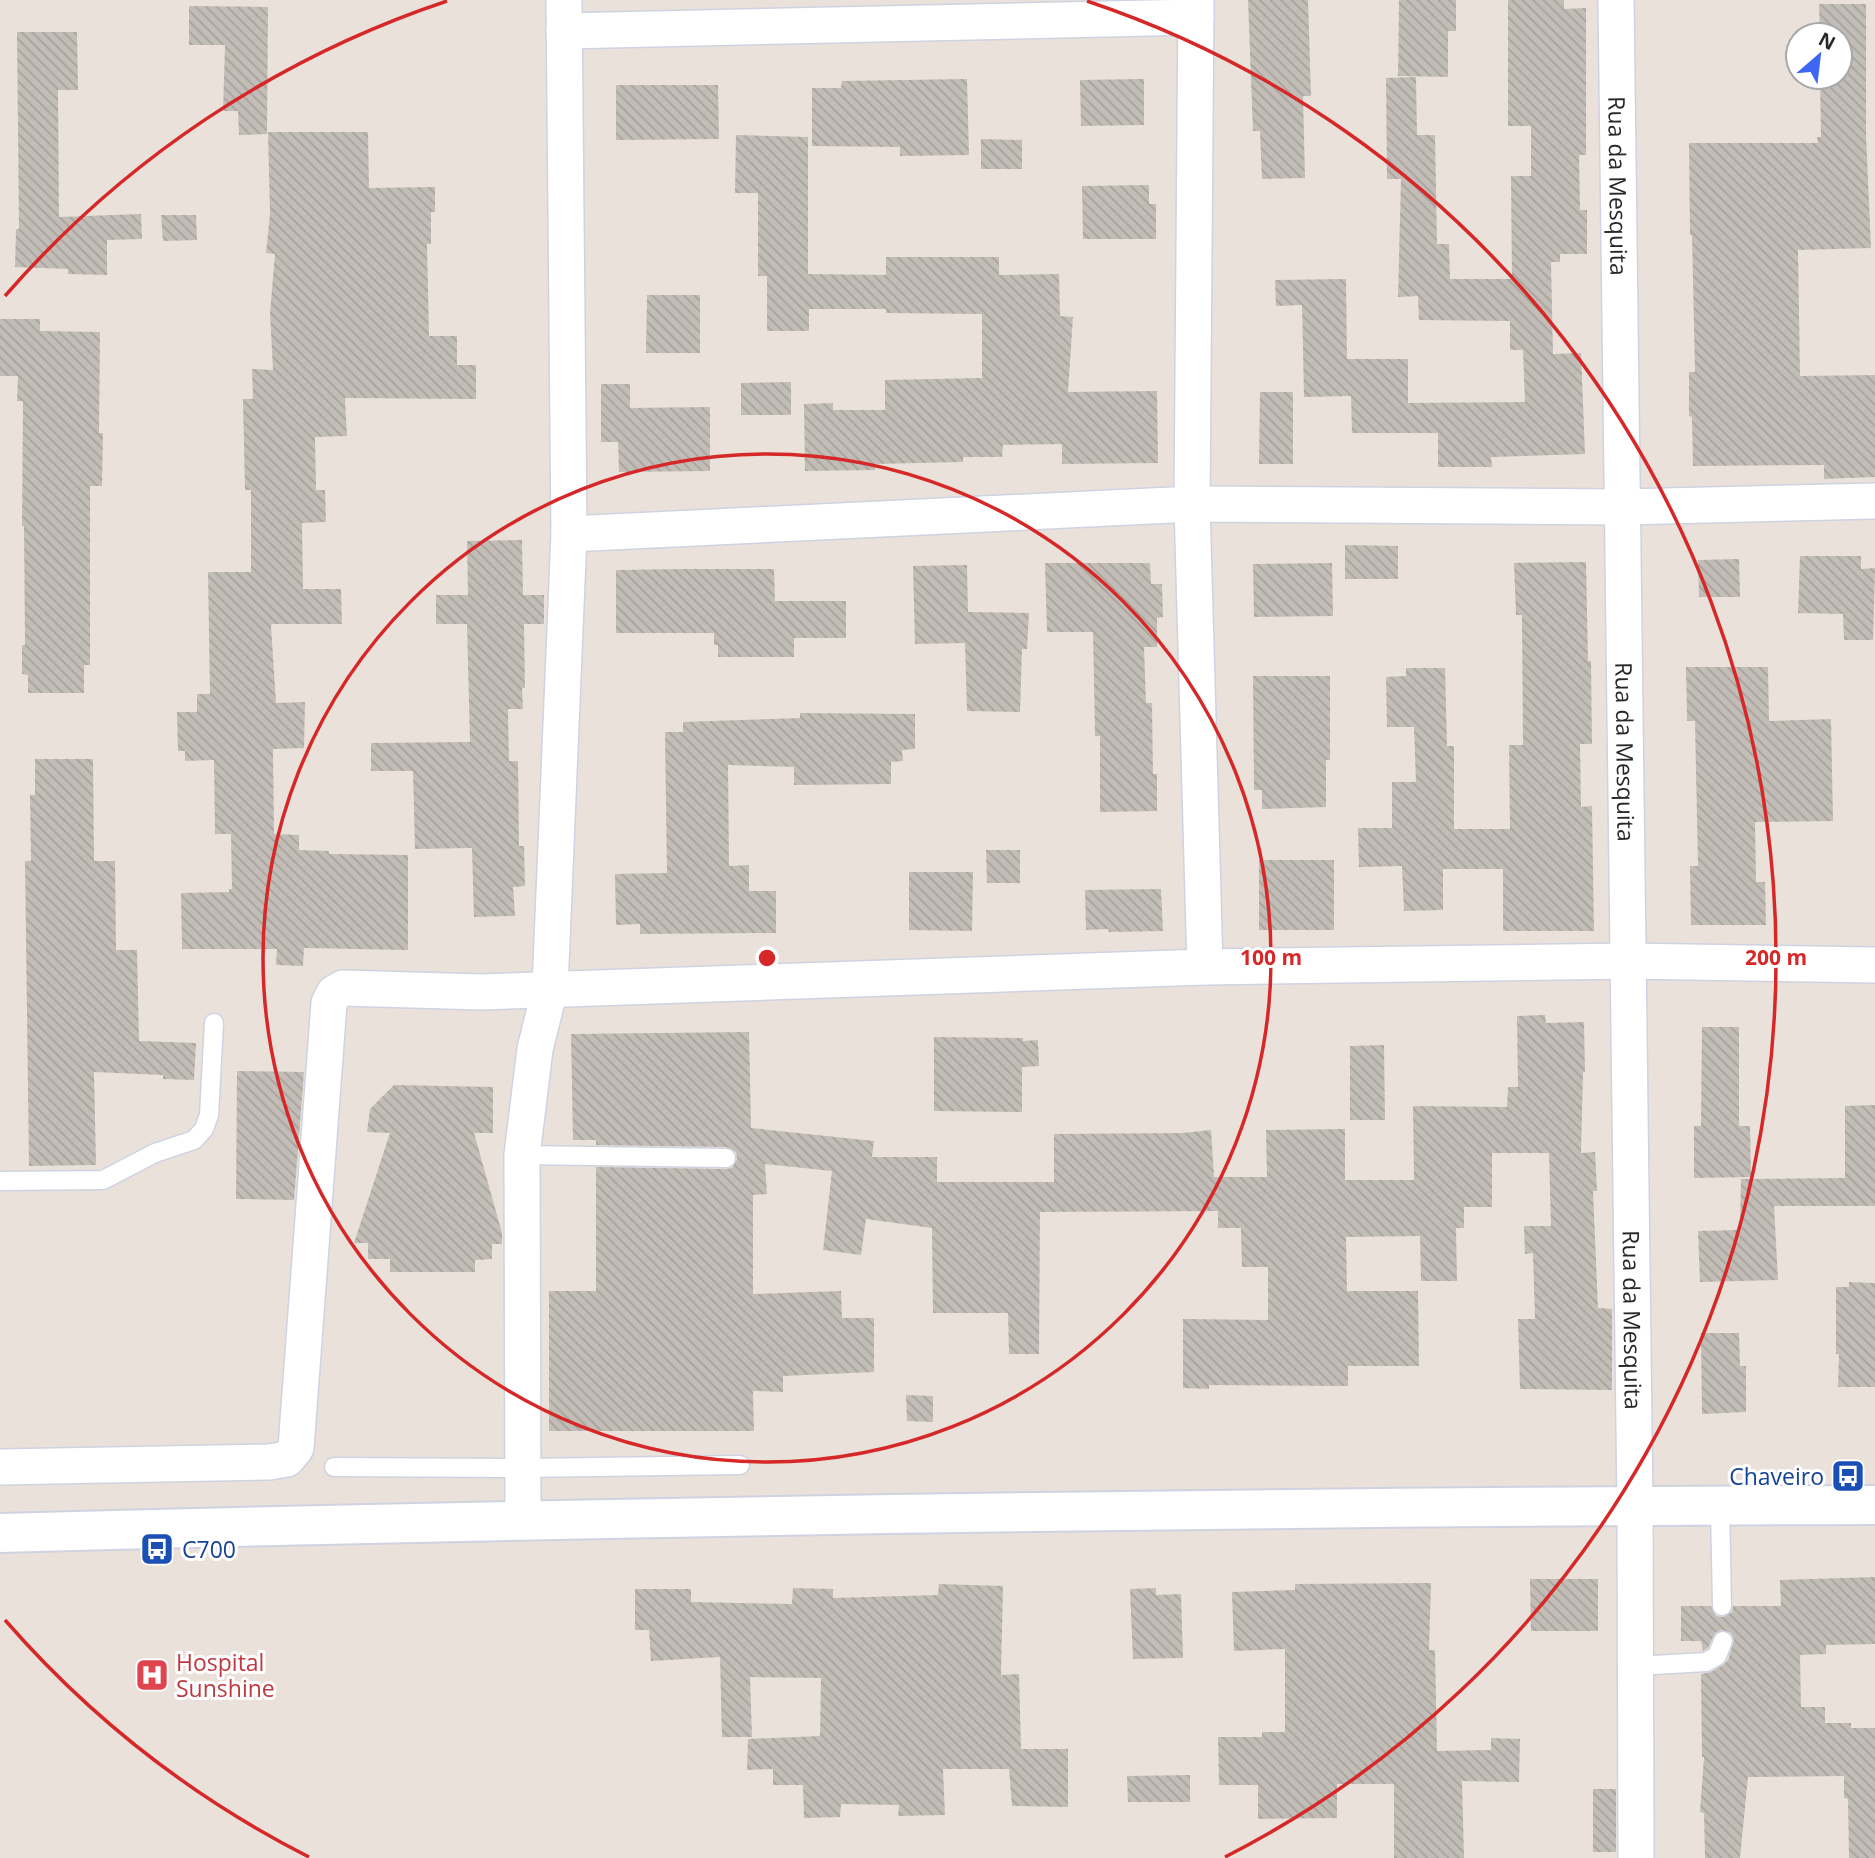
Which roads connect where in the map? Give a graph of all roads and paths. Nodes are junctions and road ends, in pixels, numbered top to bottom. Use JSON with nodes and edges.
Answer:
{"nodes":[{"id":1,"x":1616,"y":0,"type":"edge"},
{"id":2,"x":1196,"y":8,"type":"edge"},
{"id":3,"x":564,"y":16,"type":"edge"},
{"id":4,"x":1875,"y":501,"type":"edge"},
{"id":5,"x":1192,"y":504,"type":"junction"},
{"id":6,"x":1623,"y":507,"type":"junction"},
{"id":7,"x":569,"y":534,"type":"junction"},
{"id":8,"x":1628,"y":961,"type":"junction"},
{"id":9,"x":1875,"y":965,"type":"edge"},
{"id":10,"x":1205,"y":967,"type":"junction"},
{"id":11,"x":551,"y":989,"type":"junction"},
{"id":12,"x":214,"y":1023,"type":"dead end"},
{"id":13,"x":522,"y":1155,"type":"junction"},
{"id":14,"x":726,"y":1158,"type":"dead end"},
{"id":15,"x":0,"y":1181,"type":"edge"},
{"id":16,"x":740,"y":1465,"type":"dead end"},
{"id":17,"x":0,"y":1467,"type":"edge"},
{"id":18,"x":334,"y":1467,"type":"dead end"},
{"id":19,"x":523,"y":1468,"type":"junction"},
{"id":20,"x":1875,"y":1505,"type":"edge"},
{"id":21,"x":1635,"y":1506,"type":"junction"},
{"id":22,"x":1720,"y":1506,"type":"junction"},
{"id":23,"x":523,"y":1519,"type":"junction"},
{"id":24,"x":0,"y":1533,"type":"edge"},
{"id":25,"x":1722,"y":1606,"type":"dead end"},
{"id":26,"x":1723,"y":1641,"type":"dead end"},
{"id":27,"x":1636,"y":1666,"type":"junction"},
{"id":28,"x":1636,"y":1858,"type":"edge"}],
"edges":[{"from":1,"to":6,"type":"street","name":"Rua da Mesquita"},
{"from":2,"to":3,"type":"street"},
{"from":2,"to":5,"type":"street"},
{"from":3,"to":7,"type":"street"},
{"from":4,"to":6,"type":"street"},
{"from":5,"to":6,"type":"street"},
{"from":5,"to":7,"type":"street"},
{"from":5,"to":10,"type":"street"},
{"from":6,"to":8,"type":"street","name":"Rua da Mesquita"},
{"from":7,"to":11,"type":"street"},
{"from":8,"to":9,"type":"street"},
{"from":8,"to":10,"type":"street"},
{"from":8,"to":21,"type":"street","name":"Rua da Mesquita"},
{"from":10,"to":11,"type":"street"},
{"from":11,"to":13,"type":"street"},
{"from":11,"to":17,"type":"street"},
{"from":12,"to":15,"type":"lane"},
{"from":13,"to":14,"type":"lane"},
{"from":13,"to":19,"type":"street"},
{"from":16,"to":19,"type":"lane"},
{"from":18,"to":19,"type":"lane"},
{"from":19,"to":23,"type":"street"},
{"from":20,"to":22,"type":"street"},
{"from":21,"to":22,"type":"street"},
{"from":21,"to":23,"type":"street"},
{"from":21,"to":27,"type":"street","name":"Rua da Mesquita"},
{"from":22,"to":25,"type":"lane"},
{"from":23,"to":24,"type":"street"},
{"from":26,"to":27,"type":"lane"},
{"from":27,"to":28,"type":"street","name":"Rua da Mesquita"}]}
